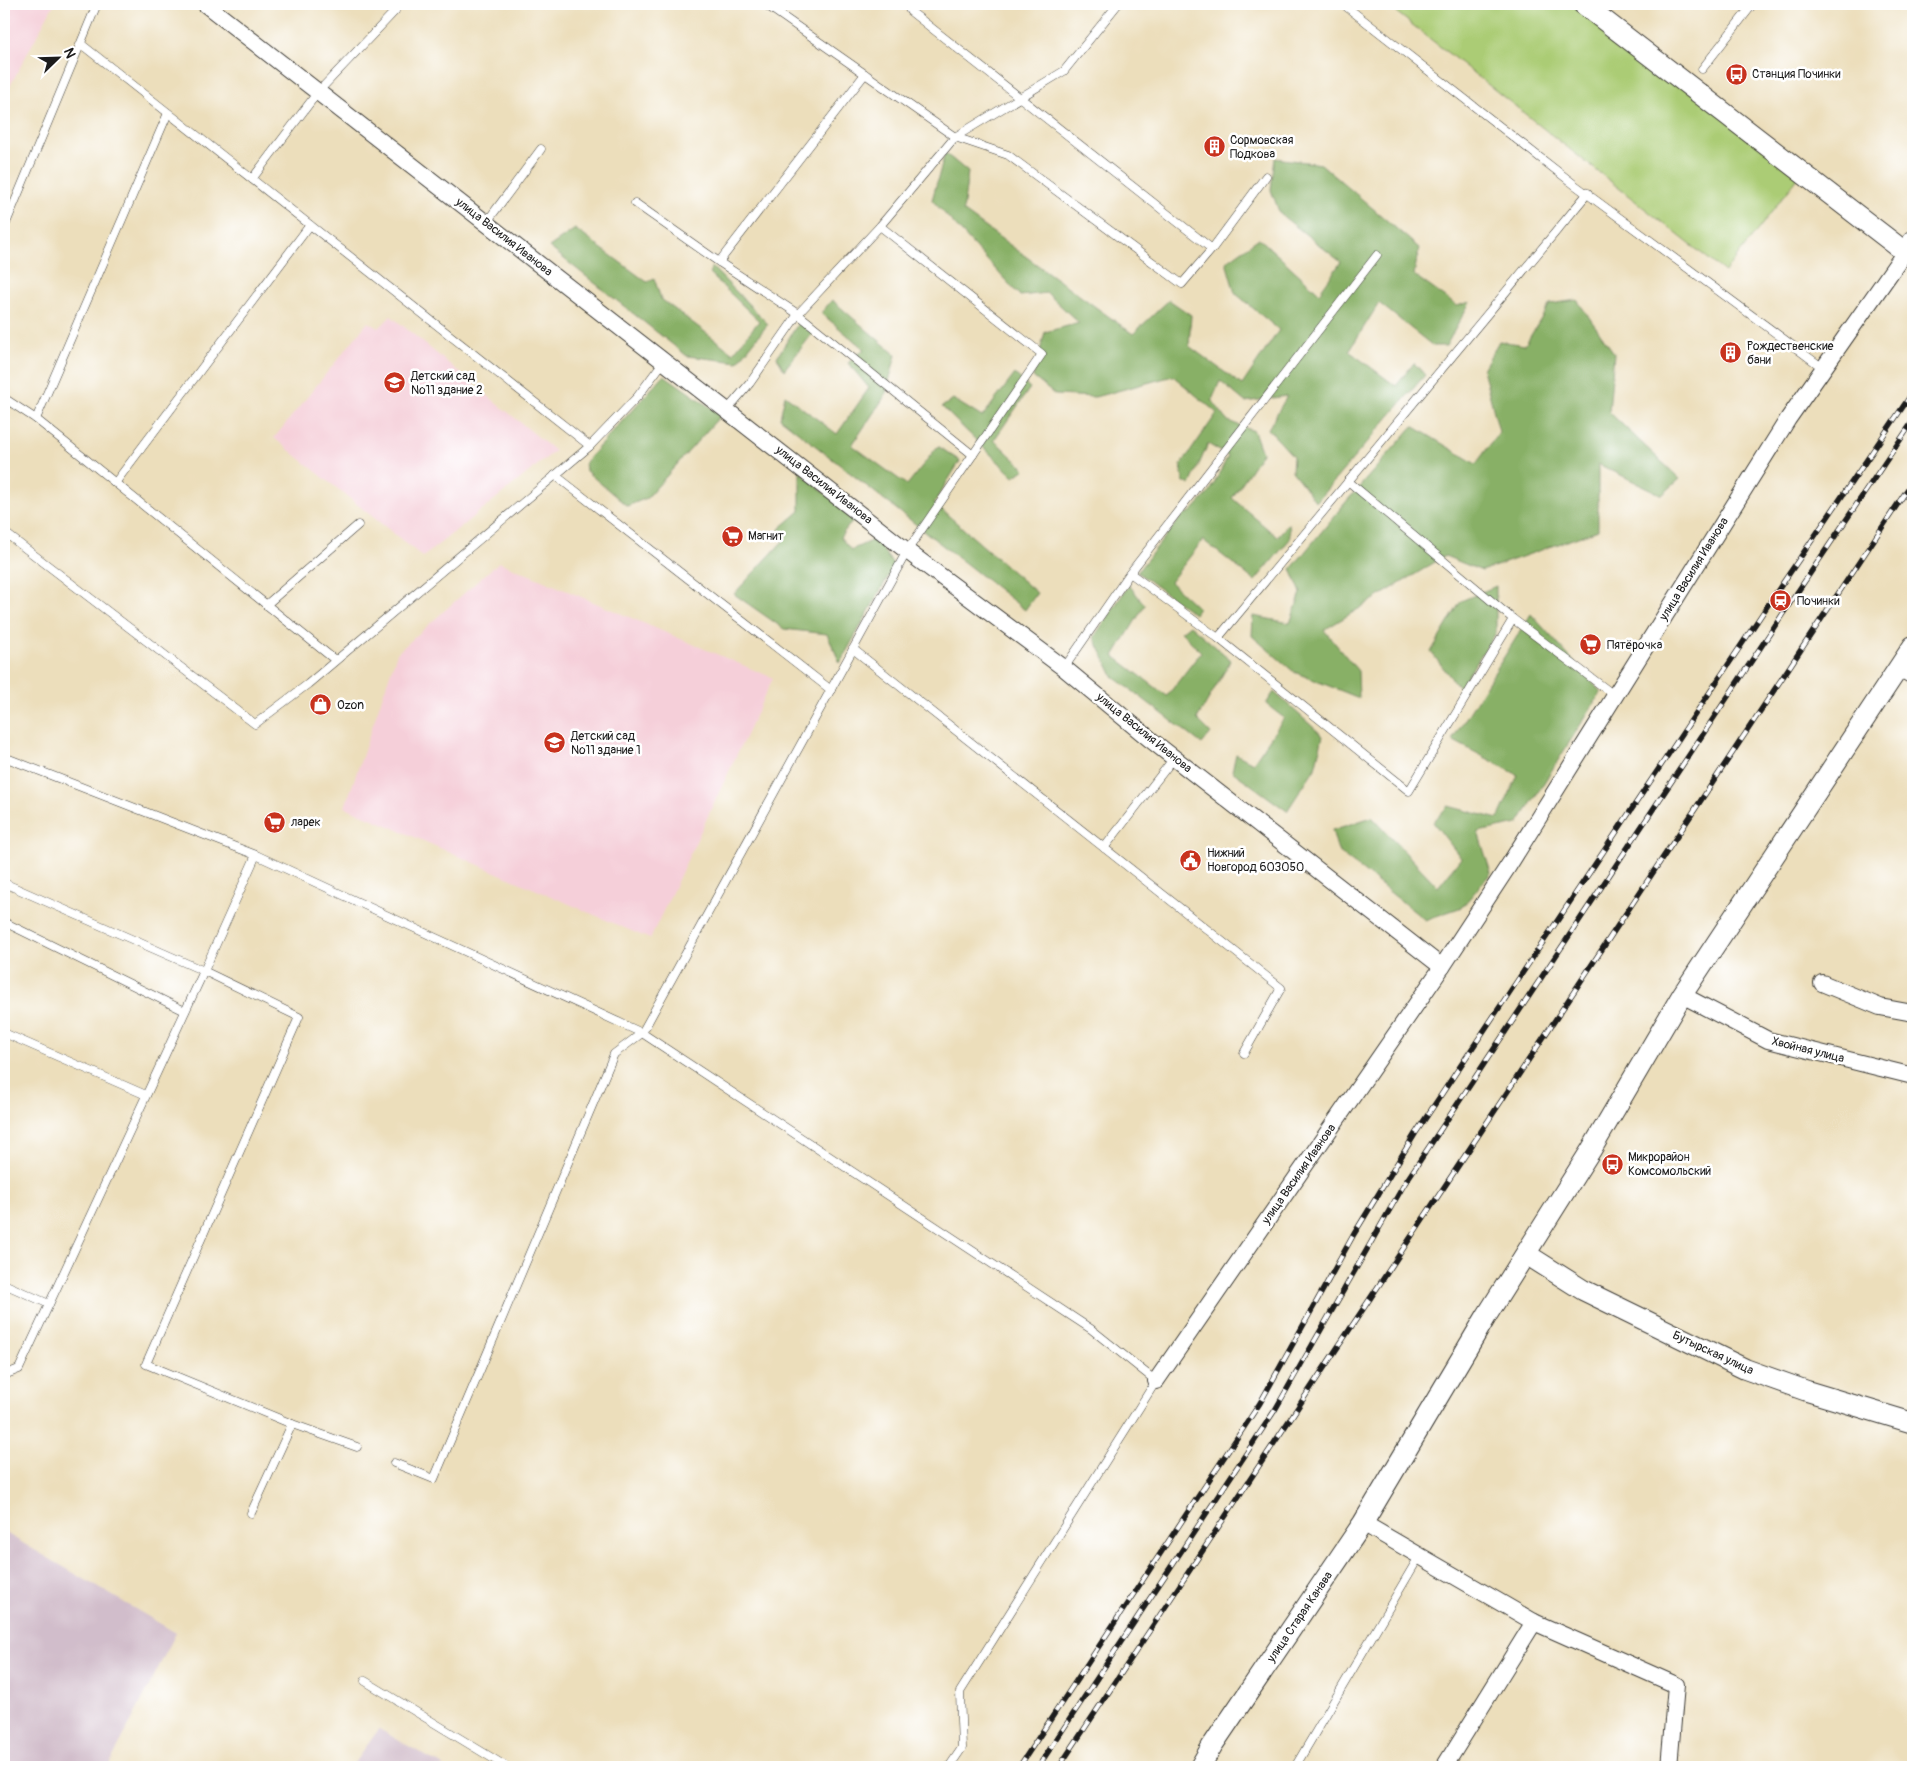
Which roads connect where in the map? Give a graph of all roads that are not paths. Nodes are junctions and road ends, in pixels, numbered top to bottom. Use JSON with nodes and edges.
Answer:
{"nodes":[{"id":1,"x":97,"y":4,"type":"edge"},
{"id":2,"x":205,"y":4,"type":"edge"},
{"id":3,"x":386,"y":4,"type":"edge"},
{"id":4,"x":765,"y":4,"type":"edge"},
{"id":5,"x":907,"y":4,"type":"edge"},
{"id":6,"x":1118,"y":4,"type":"edge"},
{"id":7,"x":1343,"y":4,"type":"edge"},
{"id":8,"x":1583,"y":4,"type":"edge"},
{"id":9,"x":1753,"y":4,"type":"edge"},
{"id":10,"x":80,"y":44,"type":"junction"},
{"id":11,"x":1702,"y":69,"type":"dead end"},
{"id":12,"x":865,"y":74,"type":"junction"},
{"id":13,"x":318,"y":92,"type":"junction"},
{"id":14,"x":1019,"y":98,"type":"junction"},
{"id":15,"x":168,"y":113,"type":"junction"},
{"id":16,"x":955,"y":137,"type":"junction"},
{"id":17,"x":541,"y":150,"type":"dead end"},
{"id":18,"x":1266,"y":176,"type":"dead end"},
{"id":19,"x":252,"y":179,"type":"junction"},
{"id":20,"x":1588,"y":193,"type":"junction"},
{"id":21,"x":635,"y":203,"type":"dead end"},
{"id":22,"x":486,"y":223,"type":"junction"},
{"id":23,"x":310,"y":225,"type":"junction"},
{"id":24,"x":880,"y":226,"type":"junction"},
{"id":25,"x":4,"y":228,"type":"edge"},
{"id":26,"x":1909,"y":247,"type":"edge"},
{"id":27,"x":1212,"y":249,"type":"junction"},
{"id":28,"x":1378,"y":255,"type":"dead end"},
{"id":29,"x":718,"y":262,"type":"junction"},
{"id":30,"x":798,"y":314,"type":"junction"},
{"id":31,"x":664,"y":361,"type":"junction"},
{"id":32,"x":1823,"y":368,"type":"junction"},
{"id":33,"x":4,"y":398,"type":"edge"},
{"id":34,"x":727,"y":410,"type":"junction"},
{"id":35,"x":36,"y":419,"type":"junction"},
{"id":36,"x":590,"y":446,"type":"junction"},
{"id":37,"x":973,"y":455,"type":"junction"},
{"id":38,"x":555,"y":475,"type":"junction"},
{"id":39,"x":1348,"y":481,"type":"junction"},
{"id":40,"x":115,"y":483,"type":"junction"},
{"id":41,"x":358,"y":525,"type":"dead end"},
{"id":42,"x":4,"y":532,"type":"edge"},
{"id":43,"x":907,"y":551,"type":"junction"},
{"id":44,"x":1130,"y":573,"type":"junction"},
{"id":45,"x":266,"y":605,"type":"junction"},
{"id":46,"x":1513,"y":619,"type":"junction"},
{"id":47,"x":1218,"y":638,"type":"junction"},
{"id":48,"x":1913,"y":646,"type":"edge"},
{"id":49,"x":853,"y":649,"type":"junction"},
{"id":50,"x":335,"y":660,"type":"junction"},
{"id":51,"x":1064,"y":668,"type":"junction"},
{"id":52,"x":1906,"y":672,"type":"edge"},
{"id":53,"x":831,"y":690,"type":"junction"},
{"id":54,"x":1614,"y":695,"type":"junction"},
{"id":55,"x":4,"y":757,"type":"edge"},
{"id":56,"x":1174,"y":758,"type":"junction"},
{"id":57,"x":1104,"y":848,"type":"junction"},
{"id":58,"x":256,"y":855,"type":"junction"},
{"id":59,"x":4,"y":882,"type":"edge"},
{"id":60,"x":4,"y":922,"type":"edge"},
{"id":61,"x":1442,"y":967,"type":"junction"},
{"id":62,"x":204,"y":971,"type":"junction"},
{"id":63,"x":1822,"y":983,"type":"dead end"},
{"id":64,"x":1682,"y":995,"type":"junction"},
{"id":65,"x":185,"y":1010,"type":"junction"},
{"id":66,"x":1913,"y":1014,"type":"edge"},
{"id":67,"x":4,"y":1033,"type":"edge"},
{"id":68,"x":642,"y":1033,"type":"junction"},
{"id":69,"x":1244,"y":1053,"type":"dead end"},
{"id":70,"x":1913,"y":1076,"type":"edge"},
{"id":71,"x":146,"y":1096,"type":"junction"},
{"id":72,"x":1526,"y":1254,"type":"junction"},
{"id":73,"x":4,"y":1284,"type":"edge"},
{"id":74,"x":49,"y":1304,"type":"junction"},
{"id":75,"x":4,"y":1375,"type":"edge"},
{"id":76,"x":1156,"y":1381,"type":"junction"},
{"id":77,"x":1913,"y":1423,"type":"edge"},
{"id":78,"x":292,"y":1424,"type":"junction"},
{"id":79,"x":357,"y":1447,"type":"dead end"},
{"id":80,"x":394,"y":1463,"type":"dead end"},
{"id":81,"x":251,"y":1513,"type":"dead end"},
{"id":82,"x":1363,"y":1523,"type":"junction"},
{"id":83,"x":1420,"y":1555,"type":"junction"},
{"id":84,"x":1534,"y":1622,"type":"junction"},
{"id":85,"x":365,"y":1681,"type":"dead end"},
{"id":86,"x":507,"y":1767,"type":"edge"},
{"id":87,"x":950,"y":1767,"type":"edge"},
{"id":88,"x":1200,"y":1767,"type":"edge"},
{"id":89,"x":1295,"y":1767,"type":"edge"},
{"id":90,"x":1444,"y":1767,"type":"edge"},
{"id":91,"x":1669,"y":1767,"type":"edge"}],
"edges":[{"from":1,"to":10,"type":"lane"},
{"from":2,"to":13,"type":"street","name":"улица Василия Иванова"},
{"from":3,"to":13,"type":"lane"},
{"from":4,"to":12,"type":"lane"},
{"from":5,"to":14,"type":"lane"},
{"from":6,"to":14,"type":"lane"},
{"from":7,"to":20,"type":"lane"},
{"from":8,"to":26,"type":"street"},
{"from":9,"to":11,"type":"lane"},
{"from":10,"to":15,"type":"lane"},
{"from":10,"to":25,"type":"lane"},
{"from":12,"to":16,"type":"lane"},
{"from":12,"to":29,"type":"lane"},
{"from":13,"to":19,"type":"lane"},
{"from":13,"to":22,"type":"street","name":"улица Василия Иванова"},
{"from":14,"to":16,"type":"lane"},
{"from":14,"to":27,"type":"lane"},
{"from":15,"to":19,"type":"lane"},
{"from":15,"to":35,"type":"lane"},
{"from":16,"to":24,"type":"lane"},
{"from":16,"to":27,"type":"lane"},
{"from":17,"to":22,"type":"lane"},
{"from":18,"to":27,"type":"lane"},
{"from":19,"to":23,"type":"lane"},
{"from":20,"to":32,"type":"lane"},
{"from":20,"to":39,"type":"lane"},
{"from":21,"to":29,"type":"lane"},
{"from":22,"to":31,"type":"street","name":"улица Василия Иванова"},
{"from":23,"to":36,"type":"lane"},
{"from":23,"to":40,"type":"lane"},
{"from":24,"to":30,"type":"lane"},
{"from":24,"to":37,"type":"lane"},
{"from":26,"to":32,"type":"street","name":"улица Василия Иванова"},
{"from":28,"to":44,"type":"lane"},
{"from":29,"to":30,"type":"lane"},
{"from":30,"to":34,"type":"lane"},
{"from":30,"to":37,"type":"lane"},
{"from":31,"to":34,"type":"street","name":"улица Василия Иванова"},
{"from":31,"to":36,"type":"lane"},
{"from":32,"to":54,"type":"street","name":"улица Василия Иванова"},
{"from":33,"to":35,"type":"lane"},
{"from":34,"to":43,"type":"street","name":"улица Василия Иванова"},
{"from":35,"to":40,"type":"lane"},
{"from":36,"to":38,"type":"lane"},
{"from":37,"to":43,"type":"lane"},
{"from":38,"to":50,"type":"lane"},
{"from":38,"to":53,"type":"lane"},
{"from":39,"to":46,"type":"lane"},
{"from":39,"to":47,"type":"lane"},
{"from":40,"to":45,"type":"lane"},
{"from":41,"to":45,"type":"lane"},
{"from":42,"to":50,"type":"lane"},
{"from":43,"to":49,"type":"lane"},
{"from":43,"to":51,"type":"street","name":"улица Василия Иванова"},
{"from":44,"to":47,"type":"lane"},
{"from":44,"to":51,"type":"lane"},
{"from":45,"to":50,"type":"lane"},
{"from":46,"to":47,"type":"lane"},
{"from":46,"to":54,"type":"lane"},
{"from":48,"to":52,"type":"street","name":"улица Старая Канава"},
{"from":49,"to":53,"type":"lane"},
{"from":49,"to":57,"type":"lane"},
{"from":51,"to":56,"type":"street","name":"улица Василия Иванова"},
{"from":52,"to":64,"type":"street","name":"улица Старая Канава"},
{"from":53,"to":68,"type":"lane"},
{"from":54,"to":61,"type":"street","name":"улица Василия Иванова"},
{"from":55,"to":58,"type":"lane"},
{"from":56,"to":57,"type":"lane"},
{"from":56,"to":61,"type":"street","name":"улица Василия Иванова"},
{"from":57,"to":69,"type":"lane"},
{"from":58,"to":62,"type":"lane"},
{"from":58,"to":68,"type":"lane"},
{"from":59,"to":62,"type":"lane"},
{"from":60,"to":65,"type":"lane"},
{"from":61,"to":76,"type":"street","name":"улица Василия Иванова"},
{"from":62,"to":65,"type":"lane"},
{"from":62,"to":78,"type":"lane"},
{"from":63,"to":66,"type":"street"},
{"from":64,"to":70,"type":"street","name":"Хвойная улица"},
{"from":64,"to":72,"type":"street","name":"улица Старая Канава"},
{"from":65,"to":71,"type":"lane"},
{"from":67,"to":71,"type":"lane"},
{"from":68,"to":76,"type":"lane"},
{"from":68,"to":80,"type":"lane"},
{"from":71,"to":74,"type":"lane"},
{"from":72,"to":77,"type":"street","name":"Бутырская улица"},
{"from":72,"to":82,"type":"street","name":"улица Старая Канава"},
{"from":73,"to":74,"type":"lane"},
{"from":74,"to":75,"type":"lane"},
{"from":76,"to":87,"type":"lane"},
{"from":78,"to":79,"type":"lane"},
{"from":78,"to":81,"type":"lane"},
{"from":82,"to":83,"type":"street"},
{"from":82,"to":88,"type":"street","name":"улица Старая Канава"},
{"from":83,"to":84,"type":"street"},
{"from":83,"to":89,"type":"lane"},
{"from":84,"to":90,"type":"street"},
{"from":84,"to":91,"type":"street"},
{"from":85,"to":86,"type":"lane"}]}
